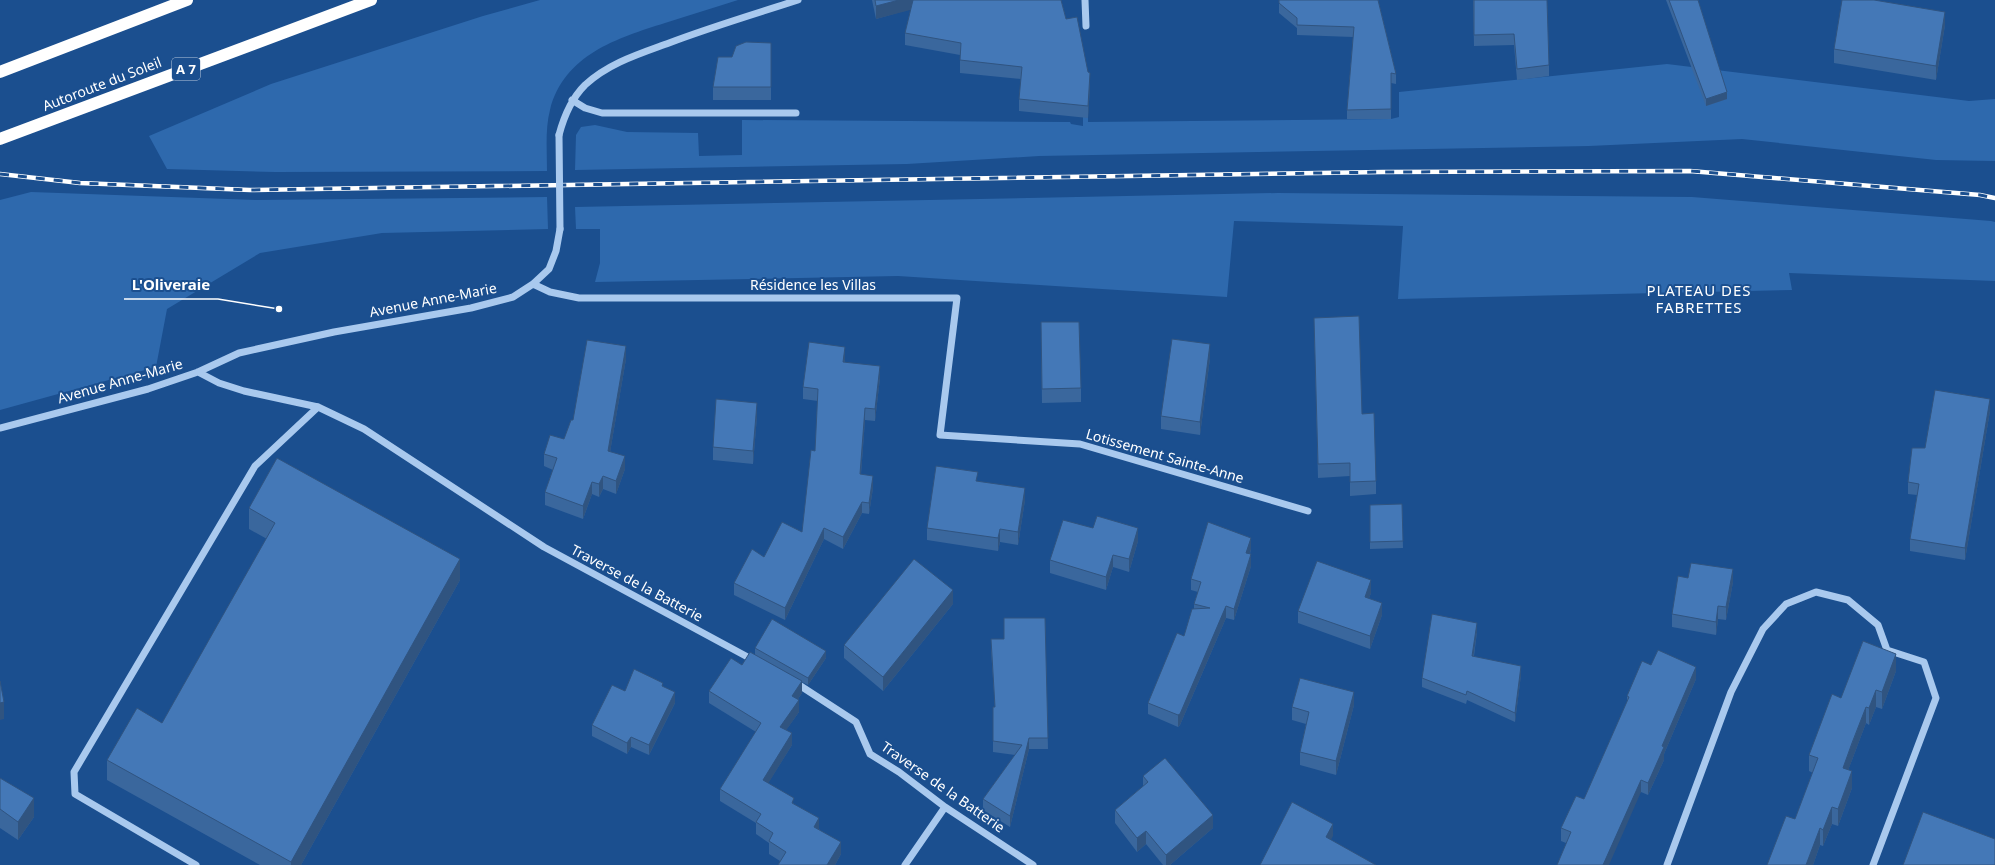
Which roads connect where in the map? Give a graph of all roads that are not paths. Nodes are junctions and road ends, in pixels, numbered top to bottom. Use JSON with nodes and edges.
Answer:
{"nodes":[{"id":1,"x":187,"y":0,"type":"edge"},
{"id":2,"x":371,"y":0,"type":"edge"},
{"id":3,"x":798,"y":0,"type":"edge"},
{"id":4,"x":1085,"y":0,"type":"edge"},
{"id":5,"x":1086,"y":26,"type":"dead end"},
{"id":6,"x":0,"y":72,"type":"edge"},
{"id":7,"x":572,"y":100,"type":"junction"},
{"id":8,"x":796,"y":113,"type":"dead end"},
{"id":9,"x":0,"y":139,"type":"edge"},
{"id":10,"x":533,"y":284,"type":"junction"},
{"id":11,"x":198,"y":372,"type":"junction"},
{"id":12,"x":318,"y":407,"type":"junction"},
{"id":13,"x":0,"y":428,"type":"edge"},
{"id":14,"x":940,"y":435,"type":"joint"},
{"id":15,"x":1308,"y":512,"type":"dead end"},
{"id":16,"x":761,"y":664,"type":"edge"},
{"id":17,"x":789,"y":679,"type":"edge"},
{"id":18,"x":945,"y":807,"type":"junction"},
{"id":19,"x":196,"y":865,"type":"edge"},
{"id":20,"x":905,"y":865,"type":"edge"},
{"id":21,"x":1033,"y":865,"type":"edge"},
{"id":22,"x":1667,"y":865,"type":"edge"},
{"id":23,"x":1873,"y":865,"type":"edge"}],
"edges":[{"from":1,"to":6,"type":"highway"},
{"from":2,"to":9,"type":"highway","name":"Autoroute du Soleil","number":"A 7"},
{"from":3,"to":7,"type":"street","name":"Avenue Anne-Marie"},
{"from":4,"to":5,"type":"street"},
{"from":7,"to":8,"type":"street"},
{"from":7,"to":10,"type":"street","name":"Avenue Anne-Marie","bridge":true},
{"from":10,"to":11,"type":"street","name":"Avenue Anne-Marie"},
{"from":10,"to":14,"type":"street","name":"Résidence les Villas"},
{"from":11,"to":12,"type":"street","name":"Traverse de la Batterie"},
{"from":11,"to":13,"type":"street","name":"Avenue Anne-Marie"},
{"from":12,"to":16,"type":"street","name":"Traverse de la Batterie"},
{"from":12,"to":19,"type":"street"},
{"from":14,"to":15,"type":"street","name":"Lotissement Sainte-Anne"},
{"from":17,"to":18,"type":"street","name":"Traverse de la Batterie"},
{"from":18,"to":20,"type":"street"},
{"from":18,"to":21,"type":"street","name":"Traverse de la Batterie"},
{"from":22,"to":23,"type":"street"}]}
